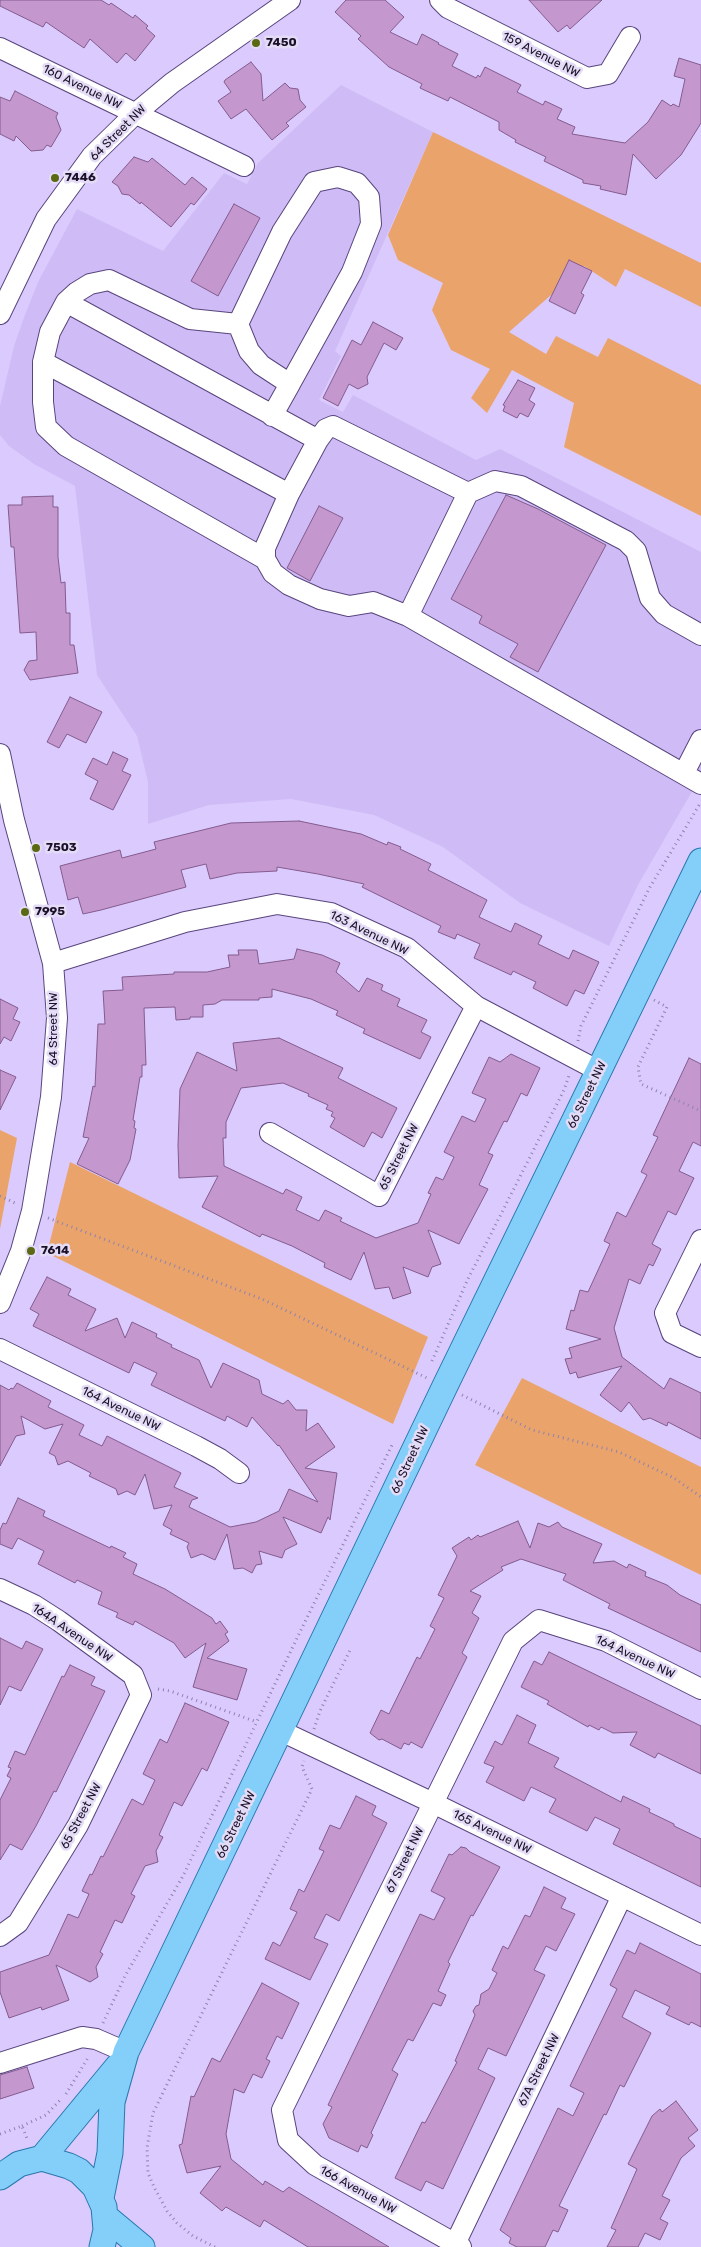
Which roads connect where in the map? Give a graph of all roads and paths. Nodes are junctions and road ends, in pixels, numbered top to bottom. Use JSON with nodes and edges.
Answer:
{"nodes":[{"id":1,"x":290,"y":0,"type":"edge"},
{"id":2,"x":440,"y":0,"type":"edge"},
{"id":3,"x":630,"y":37,"type":"dead end"},
{"id":4,"x":0,"y":48,"type":"edge"},
{"id":5,"x":136,"y":113,"type":"junction"},
{"id":6,"x":244,"y":166,"type":"dead end"},
{"id":7,"x":4,"y":294,"type":"edge"},
{"id":8,"x":66,"y":302,"type":"junction"},
{"id":9,"x":0,"y":314,"type":"edge"},
{"id":10,"x":238,"y":324,"type":"junction"},
{"id":11,"x":44,"y":362,"type":"junction"},
{"id":12,"x":290,"y":384,"type":"junction"},
{"id":13,"x":272,"y":416,"type":"junction"},
{"id":14,"x":318,"y":440,"type":"junction"},
{"id":15,"x":468,"y":493,"type":"junction"},
{"id":16,"x":289,"y":494,"type":"junction"},
{"id":17,"x":265,"y":559,"type":"junction"},
{"id":18,"x":408,"y":616,"type":"junction"},
{"id":19,"x":701,"y":635,"type":"edge"},
{"id":20,"x":701,"y":740,"type":"edge"},
{"id":21,"x":0,"y":754,"type":"edge"},
{"id":22,"x":684,"y":773,"type":"junction"},
{"id":23,"x":701,"y":784,"type":"edge"},
{"id":24,"x":701,"y":802,"type":"edge"},
{"id":25,"x":7,"y":821,"type":"edge"},
{"id":26,"x":701,"y":860,"type":"edge"},
{"id":27,"x":53,"y":963,"type":"junction"},
{"id":28,"x":637,"y":992,"type":"junction"},
{"id":29,"x":476,"y":1006,"type":"junction"},
{"id":30,"x":575,"y":1060,"type":"junction"},
{"id":31,"x":599,"y":1071,"type":"junction"},
{"id":32,"x":701,"y":1111,"type":"edge"},
{"id":33,"x":270,"y":1133,"type":"dead end"},
{"id":34,"x":0,"y":1196,"type":"edge"},
{"id":35,"x":32,"y":1211,"type":"junction"},
{"id":36,"x":701,"y":1240,"type":"edge"},
{"id":37,"x":0,"y":1303,"type":"edge"},
{"id":38,"x":701,"y":1347,"type":"edge"},
{"id":39,"x":0,"y":1349,"type":"edge"},
{"id":40,"x":430,"y":1383,"type":"junction"},
{"id":41,"x":394,"y":1441,"type":"dead end"},
{"id":42,"x":239,"y":1473,"type":"dead end"},
{"id":43,"x":701,"y":1497,"type":"edge"},
{"id":44,"x":0,"y":1589,"type":"edge"},
{"id":45,"x":539,"y":1620,"type":"joint"},
{"id":46,"x":351,"y":1648,"type":"dead end"},
{"id":47,"x":138,"y":1685,"type":"junction"},
{"id":48,"x":701,"y":1690,"type":"edge"},
{"id":49,"x":257,"y":1722,"type":"junction"},
{"id":50,"x":281,"y":1731,"type":"junction"},
{"id":51,"x":309,"y":1744,"type":"junction"},
{"id":52,"x":433,"y":1803,"type":"junction"},
{"id":53,"x":622,"y":1896,"type":"junction"},
{"id":54,"x":701,"y":1935,"type":"edge"},
{"id":55,"x":0,"y":1936,"type":"edge"},
{"id":56,"x":96,"y":2039,"type":"junction"},
{"id":57,"x":125,"y":2056,"type":"junction"},
{"id":58,"x":0,"y":2063,"type":"edge"},
{"id":59,"x":282,"y":2110,"type":"joint"},
{"id":60,"x":22,"y":2126,"type":"junction"},
{"id":61,"x":0,"y":2134,"type":"edge"},
{"id":62,"x":19,"y":2164,"type":"edge"},
{"id":63,"x":103,"y":2208,"type":"junction"},
{"id":64,"x":458,"y":2246,"type":"edge"},
{"id":65,"x":102,"y":2247,"type":"edge"},
{"id":66,"x":142,"y":2247,"type":"edge"},
{"id":67,"x":215,"y":2247,"type":"edge"}],
"edges":[{"from":1,"to":5,"type":"street","name":"64 Street NW"},
{"from":2,"to":3,"type":"street","name":"159 Avenue NW"},
{"from":4,"to":5,"type":"street","name":"160 Avenue NW"},
{"from":5,"to":6,"type":"street","name":"160 Avenue NW"},
{"from":5,"to":7,"type":"street","name":"64 Street NW"},
{"from":7,"to":9,"type":"street","name":"64 Street NW"},
{"from":8,"to":10,"type":"street"},
{"from":8,"to":11,"type":"street"},
{"from":8,"to":13,"type":"street"},
{"from":10,"to":12,"type":"street"},
{"from":10,"to":12,"type":"street"},
{"from":11,"to":16,"type":"street"},
{"from":11,"to":17,"type":"street"},
{"from":12,"to":13,"type":"street"},
{"from":13,"to":14,"type":"street"},
{"from":14,"to":15,"type":"street"},
{"from":14,"to":16,"type":"street"},
{"from":15,"to":18,"type":"street"},
{"from":15,"to":19,"type":"street"},
{"from":16,"to":17,"type":"street"},
{"from":17,"to":18,"type":"street"},
{"from":18,"to":22,"type":"street"},
{"from":20,"to":22,"type":"street"},
{"from":21,"to":25,"type":"street","name":"64 Street NW"},
{"from":22,"to":23,"type":"street"},
{"from":24,"to":30,"type":"path"},
{"from":25,"to":27,"type":"street","name":"64 Street NW"},
{"from":26,"to":28,"type":"main road","name":"66 Street NW"},
{"from":27,"to":29,"type":"street","name":"163 Avenue NW"},
{"from":27,"to":35,"type":"street","name":"64 Street NW"},
{"from":28,"to":31,"type":"main road","name":"66 Street NW"},
{"from":28,"to":32,"type":"path"},
{"from":29,"to":30,"type":"street","name":"163 Avenue NW"},
{"from":29,"to":33,"type":"street","name":"65 Street NW"},
{"from":30,"to":31,"type":"street","name":"163 Avenue NW"},
{"from":30,"to":40,"type":"path"},
{"from":31,"to":40,"type":"main road","name":"66 Street NW"},
{"from":34,"to":35,"type":"path"},
{"from":35,"to":37,"type":"street","name":"64 Street NW"},
{"from":35,"to":40,"type":"path"},
{"from":36,"to":38,"type":"street"},
{"from":39,"to":42,"type":"street","name":"164 Avenue NW"},
{"from":40,"to":43,"type":"path"},
{"from":40,"to":50,"type":"main road","name":"66 Street NW"},
{"from":41,"to":49,"type":"path"},
{"from":44,"to":47,"type":"street","name":"164A Avenue NW"},
{"from":45,"to":48,"type":"street","name":"164 Avenue NW"},
{"from":45,"to":52,"type":"street","name":"67 Street NW"},
{"from":46,"to":51,"type":"path"},
{"from":47,"to":49,"type":"path"},
{"from":47,"to":55,"type":"street","name":"65 Street NW"},
{"from":49,"to":56,"type":"path"},
{"from":50,"to":51,"type":"street","name":"165 Avenue NW"},
{"from":50,"to":57,"type":"main road","name":"66 Street NW"},
{"from":51,"to":52,"type":"street","name":"165 Avenue NW"},
{"from":51,"to":67,"type":"path"},
{"from":52,"to":53,"type":"street","name":"165 Avenue NW"},
{"from":52,"to":59,"type":"street","name":"67 Street NW"},
{"from":53,"to":54,"type":"street","name":"165 Avenue NW"},
{"from":53,"to":64,"type":"street","name":"67A Street NW"},
{"from":56,"to":57,"type":"street"},
{"from":56,"to":58,"type":"street"},
{"from":56,"to":60,"type":"path"},
{"from":57,"to":62,"type":"main road","name":"66 Street NW"},
{"from":57,"to":63,"type":"main road","name":"66 Street NW"},
{"from":59,"to":64,"type":"street","name":"166 Avenue NW"},
{"from":60,"to":61,"type":"path"},
{"from":60,"to":62,"type":"path"},
{"from":62,"to":63,"type":"main road"},
{"from":63,"to":65,"type":"main road","name":"66 Street NW"},
{"from":63,"to":66,"type":"main road"}]}
